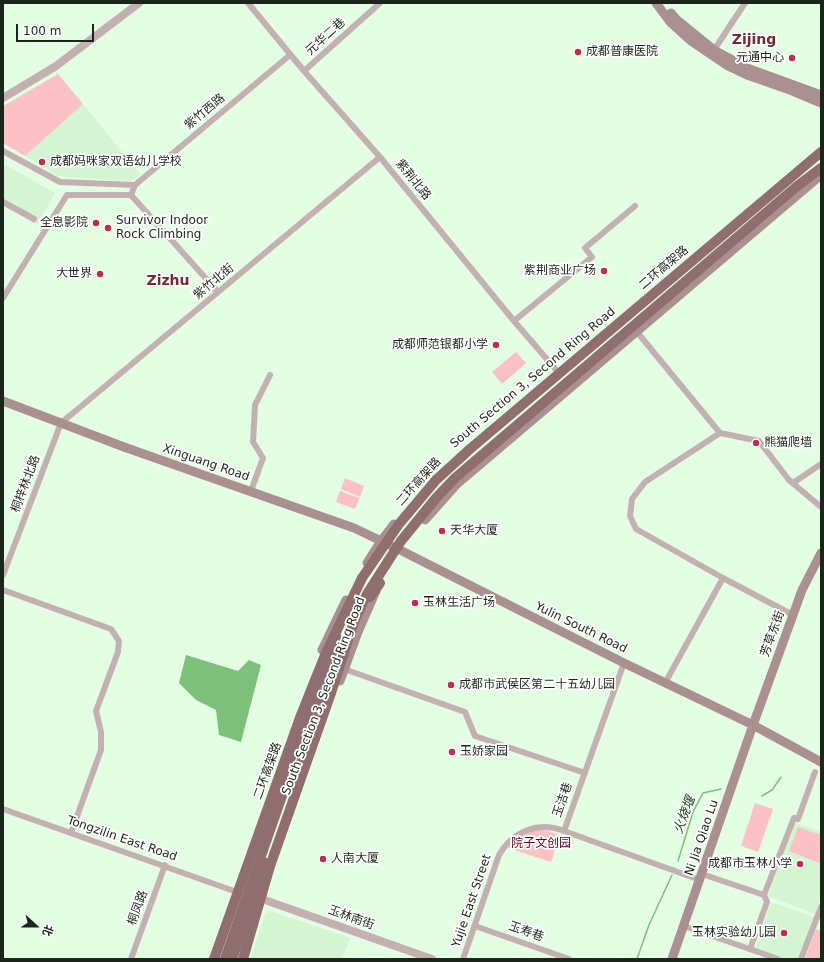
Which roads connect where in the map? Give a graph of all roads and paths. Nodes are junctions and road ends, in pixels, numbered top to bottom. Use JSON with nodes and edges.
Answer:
{"nodes":[{"id":1,"x":140,"y":3,"type":"edge"},
{"id":2,"x":248,"y":3,"type":"edge"},
{"id":3,"x":380,"y":3,"type":"edge"},
{"id":4,"x":656,"y":3,"type":"edge"},
{"id":5,"x":663,"y":3,"type":"edge"},
{"id":6,"x":745,"y":3,"type":"edge"},
{"id":7,"x":714,"y":50,"type":"junction"},
{"id":8,"x":290,"y":54,"type":"junction"},
{"id":9,"x":304,"y":71,"type":"junction"},
{"id":10,"x":821,"y":95,"type":"edge"},
{"id":11,"x":3,"y":98,"type":"edge"},
{"id":12,"x":821,"y":103,"type":"edge"},
{"id":13,"x":3,"y":152,"type":"edge"},
{"id":14,"x":821,"y":153,"type":"edge"},
{"id":15,"x":380,"y":157,"type":"junction"},
{"id":16,"x":821,"y":168,"type":"edge"},
{"id":17,"x":821,"y":175,"type":"edge"},
{"id":18,"x":60,"y":182,"type":"junction"},
{"id":19,"x":135,"y":185,"type":"junction"},
{"id":20,"x":67,"y":195,"type":"junction"},
{"id":21,"x":131,"y":195,"type":"junction"},
{"id":22,"x":3,"y":202,"type":"edge"},
{"id":23,"x":636,"y":206,"type":"dead end"},
{"id":24,"x":34,"y":220,"type":"dead end"},
{"id":25,"x":218,"y":292,"type":"junction"},
{"id":26,"x":3,"y":298,"type":"edge"},
{"id":27,"x":514,"y":322,"type":"junction"},
{"id":28,"x":637,"y":332,"type":"junction"},
{"id":29,"x":558,"y":372,"type":"junction"},
{"id":30,"x":270,"y":375,"type":"dead end"},
{"id":31,"x":3,"y":401,"type":"edge"},
{"id":32,"x":61,"y":423,"type":"junction"},
{"id":33,"x":720,"y":434,"type":"junction"},
{"id":34,"x":821,"y":464,"type":"edge"},
{"id":35,"x":793,"y":483,"type":"junction"},
{"id":36,"x":251,"y":491,"type":"junction"},
{"id":37,"x":821,"y":507,"type":"edge"},
{"id":38,"x":381,"y":541,"type":"junction"},
{"id":39,"x":400,"y":550,"type":"junction"},
{"id":40,"x":374,"y":552,"type":"junction"},
{"id":41,"x":821,"y":553,"type":"edge"},
{"id":42,"x":3,"y":575,"type":"edge"},
{"id":43,"x":723,"y":578,"type":"junction"},
{"id":44,"x":380,"y":583,"type":"junction"},
{"id":45,"x":3,"y":590,"type":"edge"},
{"id":46,"x":347,"y":610,"type":"junction"},
{"id":47,"x":793,"y":615,"type":"junction"},
{"id":48,"x":354,"y":622,"type":"junction"},
{"id":49,"x":624,"y":663,"type":"junction"},
{"id":50,"x":344,"y":669,"type":"junction"},
{"id":51,"x":665,"y":683,"type":"junction"},
{"id":52,"x":753,"y":725,"type":"junction"},
{"id":53,"x":821,"y":762,"type":"edge"},
{"id":54,"x":815,"y":772,"type":"dead end"},
{"id":55,"x":585,"y":773,"type":"junction"},
{"id":56,"x":281,"y":784,"type":"junction"},
{"id":57,"x":3,"y":809,"type":"edge"},
{"id":58,"x":263,"y":815,"type":"junction"},
{"id":59,"x":564,"y":831,"type":"junction"},
{"id":60,"x":71,"y":833,"type":"junction"},
{"id":61,"x":165,"y":865,"type":"junction"},
{"id":62,"x":260,"y":870,"type":"junction"},
{"id":63,"x":701,"y":877,"type":"junction"},
{"id":64,"x":234,"y":891,"type":"junction"},
{"id":65,"x":764,"y":895,"type":"junction"},
{"id":66,"x":262,"y":899,"type":"junction"},
{"id":67,"x":821,"y":907,"type":"edge"},
{"id":68,"x":223,"y":920,"type":"junction"},
{"id":69,"x":475,"y":926,"type":"junction"},
{"id":70,"x":684,"y":926,"type":"junction"},
{"id":71,"x":223,"y":948,"type":"junction"},
{"id":72,"x":750,"y":949,"type":"junction"},
{"id":73,"x":245,"y":957,"type":"edge"},
{"id":74,"x":131,"y":959,"type":"edge"},
{"id":75,"x":209,"y":959,"type":"edge"},
{"id":76,"x":214,"y":959,"type":"edge"},
{"id":77,"x":219,"y":959,"type":"edge"},
{"id":78,"x":225,"y":959,"type":"edge"},
{"id":79,"x":232,"y":959,"type":"edge"},
{"id":80,"x":238,"y":959,"type":"edge"},
{"id":81,"x":432,"y":959,"type":"edge"},
{"id":82,"x":463,"y":959,"type":"edge"},
{"id":83,"x":570,"y":959,"type":"edge"},
{"id":84,"x":672,"y":959,"type":"edge"},
{"id":85,"x":778,"y":959,"type":"edge"},
{"id":86,"x":801,"y":959,"type":"edge"}],
"edges":[{"from":1,"to":11,"type":"street"},
{"from":2,"to":8,"type":"street","name":"紫荆北路"},
{"from":3,"to":9,"type":"street","name":"元华二巷"},
{"from":4,"to":12,"type":"main road"},
{"from":5,"to":7,"type":"main road"},
{"from":6,"to":7,"type":"street"},
{"from":7,"to":10,"type":"main road"},
{"from":8,"to":9,"type":"street","name":"紫荆北路"},
{"from":8,"to":19,"type":"street","name":"紫竹西路"},
{"from":9,"to":15,"type":"street","name":"紫荆北路"},
{"from":13,"to":18,"type":"street"},
{"from":14,"to":29,"type":"main road","name":"South Section 3, Second Ring Road"},
{"from":14,"to":46,"type":"highway","name":"二环高架路","bridge":true},
{"from":15,"to":25,"type":"street","name":"紫竹北街"},
{"from":15,"to":27,"type":"street","name":"紫荆北路"},
{"from":16,"to":48,"type":"highway","name":"二环高架路","bridge":true},
{"from":17,"to":28,"type":"main road","name":"South Section 3, Second Ring Road"},
{"from":18,"to":19,"type":"street"},
{"from":18,"to":20,"type":"street"},
{"from":19,"to":21,"type":"street"},
{"from":20,"to":21,"type":"street"},
{"from":20,"to":26,"type":"street"},
{"from":21,"to":25,"type":"street"},
{"from":22,"to":24,"type":"street"},
{"from":23,"to":27,"type":"street"},
{"from":25,"to":32,"type":"street","name":"紫竹北街"},
{"from":27,"to":29,"type":"street","name":"紫荆北路"},
{"from":28,"to":33,"type":"street"},
{"from":28,"to":39,"type":"main road","name":"South Section 3, Second Ring Road"},
{"from":29,"to":38,"type":"main road","name":"South Section 3, Second Ring Road"},
{"from":30,"to":36,"type":"street"},
{"from":31,"to":32,"type":"main road","name":"Xinguang Road"},
{"from":32,"to":36,"type":"main road","name":"Xinguang Road"},
{"from":32,"to":42,"type":"street","name":"桐梓林北路"},
{"from":33,"to":35,"type":"street"},
{"from":33,"to":43,"type":"street"},
{"from":34,"to":35,"type":"street"},
{"from":35,"to":37,"type":"street"},
{"from":36,"to":38,"type":"main road","name":"Xinguang Road"},
{"from":38,"to":39,"type":"main road","name":"Xinguang Road"},
{"from":38,"to":40,"type":"main road","name":"South Section 3, Second Ring Road"},
{"from":39,"to":44,"type":"main road","name":"South Section 3, Second Ring Road"},
{"from":39,"to":49,"type":"main road","name":"Yulin South Road"},
{"from":40,"to":56,"type":"highway"},
{"from":40,"to":58,"type":"main road","name":"South Section 3, Second Ring Road"},
{"from":41,"to":47,"type":"main road","name":"芳草东街"},
{"from":43,"to":47,"type":"street"},
{"from":43,"to":51,"type":"street"},
{"from":44,"to":50,"type":"main road","name":"South Section 3, Second Ring Road"},
{"from":44,"to":80,"type":"highway"},
{"from":45,"to":60,"type":"street"},
{"from":46,"to":62,"type":"highway","bridge":true},
{"from":46,"to":76,"type":"highway","name":"二环高架路","bridge":true},
{"from":47,"to":52,"type":"main road","name":"芳草东街"},
{"from":48,"to":62,"type":"highway","bridge":true},
{"from":48,"to":73,"type":"highway","name":"二环高架路","bridge":true},
{"from":49,"to":51,"type":"main road","name":"Yulin South Road"},
{"from":49,"to":55,"type":"street","name":"玉洁巷"},
{"from":50,"to":55,"type":"street"},
{"from":50,"to":66,"type":"main road","name":"South Section 3, Second Ring Road"},
{"from":51,"to":52,"type":"main road","name":"Yulin South Road"},
{"from":52,"to":53,"type":"main road","name":"Yulin South Road"},
{"from":52,"to":63,"type":"main road","name":"Ni Jia Qiao Lu"},
{"from":54,"to":65,"type":"street"},
{"from":55,"to":59,"type":"street","name":"玉洁巷"},
{"from":56,"to":58,"type":"main road"},
{"from":56,"to":71,"type":"highway"},
{"from":57,"to":60,"type":"street","name":"Tongzilin East Road"},
{"from":58,"to":64,"type":"main road","name":"South Section 3, Second Ring Road"},
{"from":59,"to":63,"type":"street","name":"玉洁巷"},
{"from":59,"to":69,"type":"street","name":"Yujie East Street"},
{"from":60,"to":61,"type":"street","name":"Tongzilin East Road"},
{"from":61,"to":64,"type":"street","name":"Tongzilin East Road"},
{"from":61,"to":74,"type":"street","name":"桐凤路"},
{"from":62,"to":78,"type":"highway"},
{"from":62,"to":79,"type":"highway"},
{"from":63,"to":65,"type":"street","name":"玉洁巷"},
{"from":63,"to":70,"type":"main road","name":"Ni Jia Qiao Lu"},
{"from":64,"to":68,"type":"main road","name":"South Section 3, Second Ring Road"},
{"from":65,"to":72,"type":"street"},
{"from":66,"to":73,"type":"main road","name":"South Section 3, Second Ring Road"},
{"from":66,"to":81,"type":"street","name":"玉林南街"},
{"from":67,"to":86,"type":"street"},
{"from":68,"to":71,"type":"main road"},
{"from":68,"to":75,"type":"main road","name":"South Section 3, Second Ring Road"},
{"from":69,"to":82,"type":"street","name":"Yujie East Street"},
{"from":69,"to":83,"type":"street","name":"玉寿巷"},
{"from":70,"to":72,"type":"street"},
{"from":70,"to":84,"type":"main road","name":"Ni Jia Qiao Lu"},
{"from":71,"to":77,"type":"highway"},
{"from":72,"to":85,"type":"street"}]}
